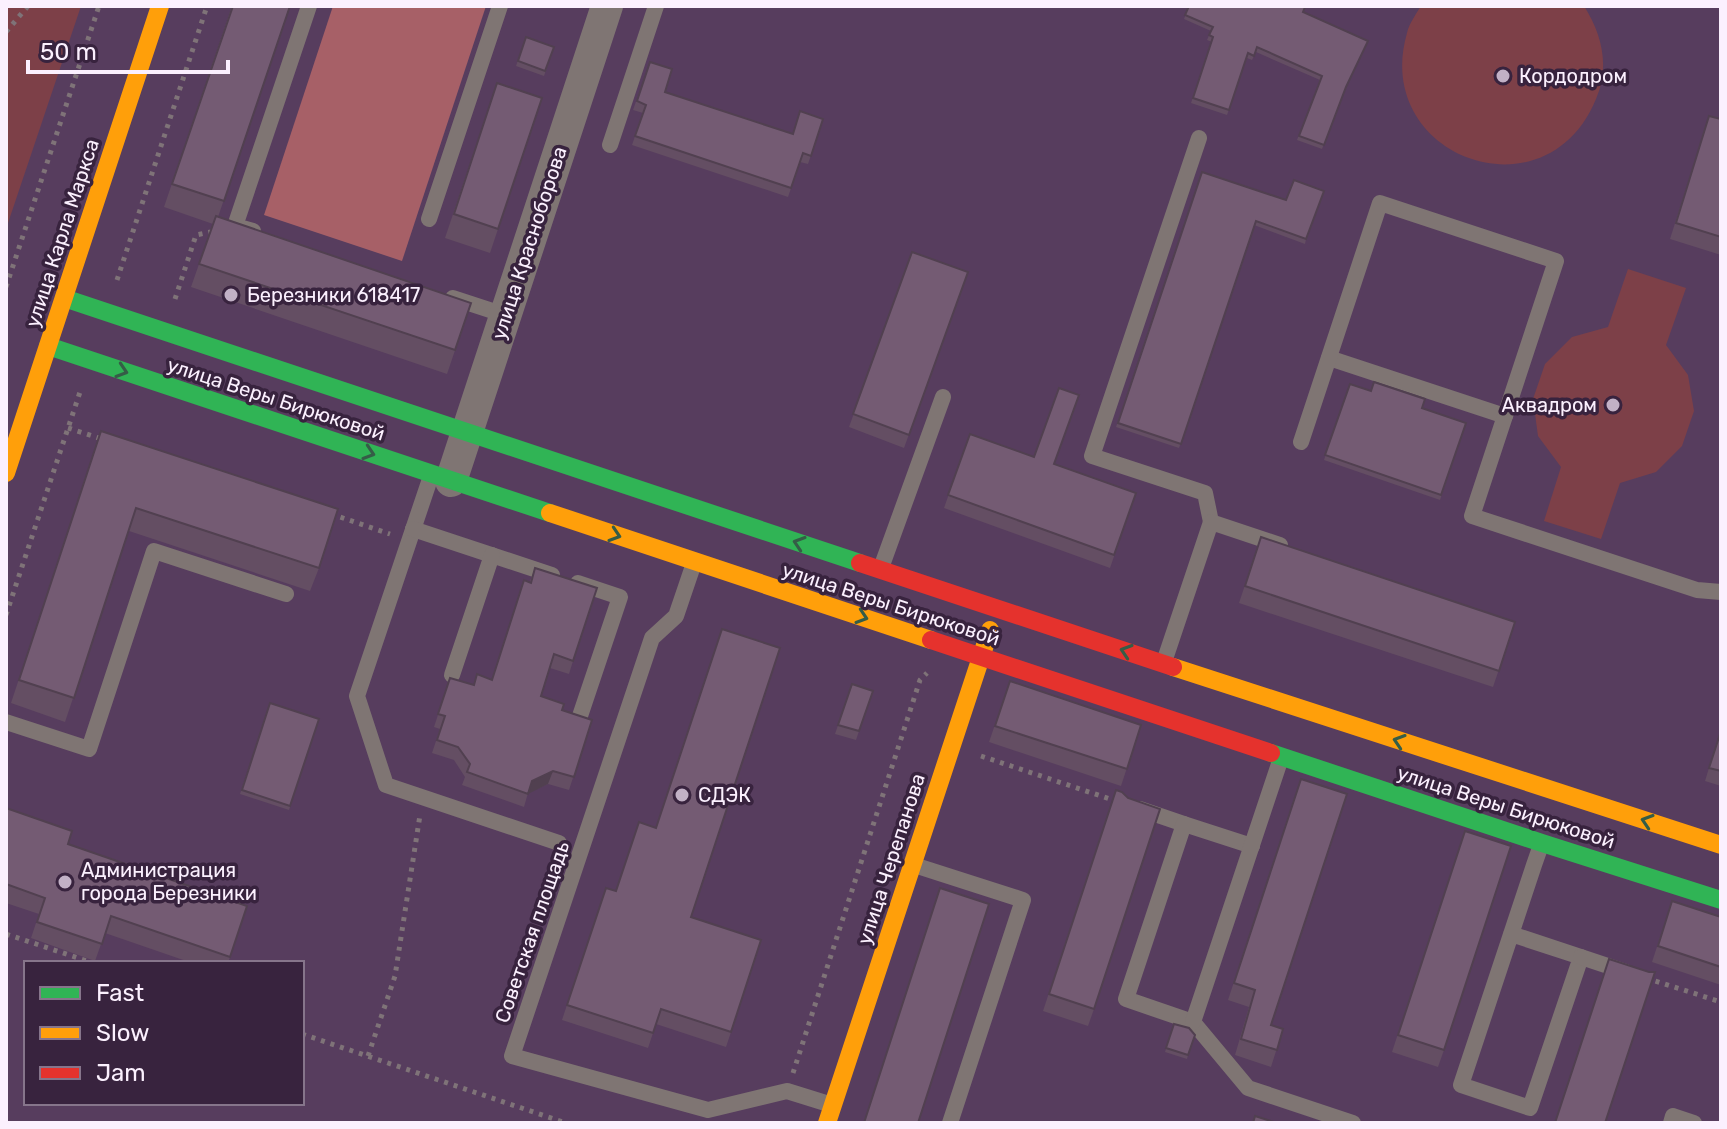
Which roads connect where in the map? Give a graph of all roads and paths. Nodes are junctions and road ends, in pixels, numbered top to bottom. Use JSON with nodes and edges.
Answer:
{"nodes":[{"id":1,"x":28,"y":6,"type":"edge"},
{"id":2,"x":99,"y":6,"type":"edge"},
{"id":3,"x":160,"y":6,"type":"edge"},
{"id":4,"x":309,"y":6,"type":"edge"},
{"id":5,"x":500,"y":6,"type":"edge"},
{"id":6,"x":607,"y":6,"type":"edge"},
{"id":7,"x":656,"y":6,"type":"edge"},
{"id":8,"x":6,"y":32,"type":"edge"},
{"id":9,"x":1199,"y":138,"type":"dead end"},
{"id":10,"x":610,"y":145,"type":"dead end"},
{"id":11,"x":429,"y":219,"type":"dead end"},
{"id":12,"x":196,"y":235,"type":"dead end"},
{"id":13,"x":265,"y":236,"type":"edge"},
{"id":14,"x":6,"y":287,"type":"edge"},
{"id":15,"x":430,"y":290,"type":"edge"},
{"id":16,"x":64,"y":298,"type":"junction"},
{"id":17,"x":170,"y":312,"type":"dead end"},
{"id":18,"x":505,"y":315,"type":"junction"},
{"id":19,"x":48,"y":346,"type":"junction"},
{"id":20,"x":1329,"y":358,"type":"junction"},
{"id":21,"x":943,"y":397,"type":"dead end"},
{"id":22,"x":1505,"y":416,"type":"junction"},
{"id":23,"x":68,"y":428,"type":"dead end"},
{"id":24,"x":467,"y":432,"type":"junction"},
{"id":25,"x":1301,"y":442,"type":"dead end"},
{"id":26,"x":115,"y":443,"type":"edge"},
{"id":27,"x":6,"y":473,"type":"edge"},
{"id":28,"x":441,"y":477,"type":"junction"},
{"id":29,"x":321,"y":511,"type":"edge"},
{"id":30,"x":1211,"y":522,"type":"junction"},
{"id":31,"x":411,"y":534,"type":"junction"},
{"id":32,"x":1301,"y":552,"type":"edge"},
{"id":33,"x":492,"y":555,"type":"junction"},
{"id":34,"x":694,"y":561,"type":"junction"},
{"id":35,"x":881,"y":570,"type":"junction"},
{"id":36,"x":1721,"y":592,"type":"edge"},
{"id":37,"x":286,"y":594,"type":"edge"},
{"id":38,"x":997,"y":608,"type":"junction"},
{"id":39,"x":981,"y":657,"type":"junction"},
{"id":40,"x":1163,"y":664,"type":"junction"},
{"id":41,"x":452,"y":675,"type":"edge"},
{"id":42,"x":920,"y":680,"type":"dead end"},
{"id":43,"x":580,"y":716,"type":"edge"},
{"id":44,"x":6,"y":722,"type":"edge"},
{"id":45,"x":977,"y":755,"type":"dead end"},
{"id":46,"x":1293,"y":756,"type":"junction"},
{"id":47,"x":423,"y":797,"type":"junction"},
{"id":48,"x":1125,"y":804,"type":"joint"},
{"id":49,"x":1184,"y":824,"type":"junction"},
{"id":50,"x":559,"y":843,"type":"dead end"},
{"id":51,"x":1542,"y":843,"type":"junction"},
{"id":52,"x":1721,"y":845,"type":"edge"},
{"id":53,"x":1252,"y":846,"type":"junction"},
{"id":54,"x":913,"y":864,"type":"junction"},
{"id":55,"x":1721,"y":900,"type":"edge"},
{"id":56,"x":6,"y":934,"type":"edge"},
{"id":57,"x":1511,"y":934,"type":"junction"},
{"id":58,"x":1581,"y":957,"type":"junction"},
{"id":59,"x":87,"y":961,"type":"edge"},
{"id":60,"x":1646,"y":978,"type":"joint"},
{"id":61,"x":1721,"y":1002,"type":"edge"},
{"id":62,"x":1193,"y":1022,"type":"junction"},
{"id":63,"x":304,"y":1035,"type":"edge"},
{"id":64,"x":368,"y":1056,"type":"junction"},
{"id":65,"x":787,"y":1091,"type":"junction"},
{"id":66,"x":830,"y":1114,"type":"edge"},
{"id":67,"x":566,"y":1123,"type":"edge"},
{"id":68,"x":950,"y":1123,"type":"edge"},
{"id":69,"x":1353,"y":1123,"type":"edge"},
{"id":70,"x":1671,"y":1123,"type":"edge"},
{"id":71,"x":1694,"y":1123,"type":"edge"}],
"edges":[{"from":1,"to":8,"type":"path"},
{"from":2,"to":14,"type":"path"},
{"from":3,"to":16,"type":"street","name":"улица Карла Маркса"},
{"from":4,"to":13,"type":"lane"},
{"from":5,"to":11,"type":"lane"},
{"from":6,"to":18,"type":"street","name":"улица Красноборова"},
{"from":7,"to":10,"type":"lane"},
{"from":9,"to":30,"type":"lane"},
{"from":12,"to":17,"type":"path"},
{"from":15,"to":18,"type":"lane"},
{"from":16,"to":19,"type":"street","name":"улица Карла Маркса"},
{"from":16,"to":24,"type":"street","name":"улица Веры Бирюковой"},
{"from":18,"to":24,"type":"street","name":"улица Красноборова"},
{"from":19,"to":27,"type":"street","name":"улица Карла Маркса"},
{"from":19,"to":28,"type":"street","name":"улица Веры Бирюковой","one_way":true},
{"from":20,"to":22,"type":"lane"},
{"from":20,"to":22,"type":"lane"},
{"from":20,"to":25,"type":"lane"},
{"from":21,"to":35,"type":"lane"},
{"from":22,"to":36,"type":"lane"},
{"from":23,"to":26,"type":"path"},
{"from":24,"to":28,"type":"street","name":"улица Красноборова"},
{"from":35,"to":24,"type":"street","name":"улица Веры Бирюковой","one_way":true},
{"from":28,"to":31,"type":"lane","name":"Советская площадь"},
{"from":28,"to":34,"type":"street","name":"улица Веры Бирюковой","one_way":true},
{"from":29,"to":31,"type":"path"},
{"from":30,"to":32,"type":"lane"},
{"from":30,"to":40,"type":"lane"},
{"from":31,"to":33,"type":"lane"},
{"from":31,"to":47,"type":"lane","name":"Советская площадь"},
{"from":33,"to":41,"type":"lane"},
{"from":33,"to":43,"type":"lane"},
{"from":34,"to":39,"type":"street","name":"улица Веры Бирюковой","one_way":true},
{"from":34,"to":65,"type":"lane","name":"Советская площадь"},
{"from":35,"to":38,"type":"street","name":"улица Веры Бирюковой"},
{"from":37,"to":44,"type":"lane"},
{"from":38,"to":39,"type":"street","name":"улица Черепанова"},
{"from":40,"to":38,"type":"street","name":"улица Веры Бирюковой","one_way":true},
{"from":39,"to":46,"type":"street","name":"улица Веры Бирюковой"},
{"from":39,"to":54,"type":"street","name":"улица Черепанова"},
{"from":52,"to":40,"type":"street","name":"улица Веры Бирюковой","one_way":true},
{"from":42,"to":65,"type":"path"},
{"from":45,"to":48,"type":"path"},
{"from":46,"to":51,"type":"street","name":"улица Веры Бирюковой"},
{"from":46,"to":53,"type":"lane"},
{"from":47,"to":50,"type":"lane","name":"Советская площадь"},
{"from":47,"to":64,"type":"path"},
{"from":48,"to":49,"type":"lane"},
{"from":49,"to":53,"type":"lane"},
{"from":49,"to":62,"type":"lane"},
{"from":51,"to":55,"type":"street","name":"улица Веры Бирюковой"},
{"from":51,"to":57,"type":"lane"},
{"from":53,"to":62,"type":"lane"},
{"from":54,"to":66,"type":"street","name":"улица Черепанова"},
{"from":54,"to":68,"type":"lane"},
{"from":56,"to":59,"type":"path"},
{"from":57,"to":58,"type":"lane"},
{"from":57,"to":58,"type":"lane"},
{"from":58,"to":60,"type":"lane"},
{"from":60,"to":61,"type":"path"},
{"from":62,"to":69,"type":"lane"},
{"from":63,"to":64,"type":"path"},
{"from":64,"to":67,"type":"path"},
{"from":65,"to":66,"type":"lane"},
{"from":70,"to":71,"type":"lane"}]}
